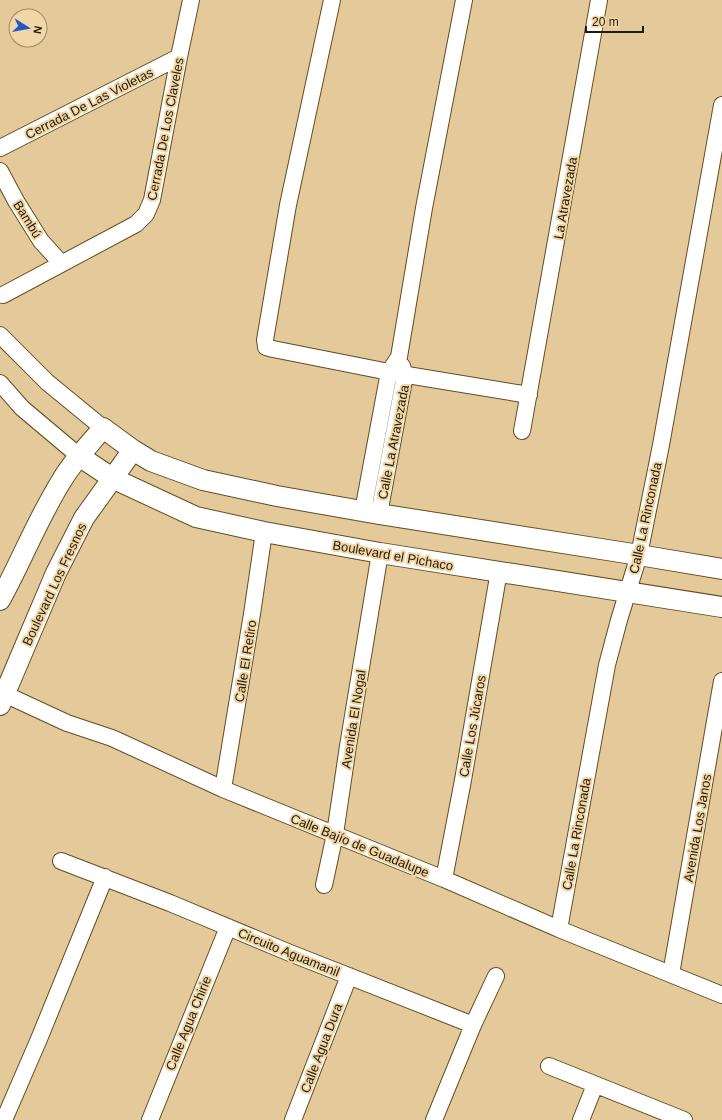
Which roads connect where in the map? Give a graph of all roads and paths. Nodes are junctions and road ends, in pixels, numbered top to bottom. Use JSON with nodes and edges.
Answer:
{"nodes":[{"id":1,"x":191,"y":0,"type":"edge"},
{"id":2,"x":332,"y":0,"type":"edge"},
{"id":3,"x":464,"y":0,"type":"edge"},
{"id":4,"x":599,"y":0,"type":"edge"},
{"id":5,"x":179,"y":57,"type":"junction"},
{"id":6,"x":722,"y":105,"type":"edge"},
{"id":7,"x":0,"y":148,"type":"edge"},
{"id":8,"x":0,"y":171,"type":"edge"},
{"id":9,"x":61,"y":263,"type":"junction"},
{"id":10,"x":3,"y":295,"type":"dead end"},
{"id":11,"x":0,"y":335,"type":"edge"},
{"id":12,"x":399,"y":357,"type":"junction"},
{"id":13,"x":389,"y":372,"type":"junction"},
{"id":14,"x":406,"y":375,"type":"junction"},
{"id":15,"x":0,"y":383,"type":"edge"},
{"id":16,"x":529,"y":395,"type":"junction"},
{"id":17,"x":103,"y":428,"type":"junction"},
{"id":18,"x":522,"y":431,"type":"dead end"},
{"id":19,"x":133,"y":450,"type":"junction"},
{"id":20,"x":374,"y":455,"type":"junction"},
{"id":21,"x":79,"y":456,"type":"junction"},
{"id":22,"x":390,"y":458,"type":"junction"},
{"id":23,"x":112,"y":478,"type":"junction"},
{"id":24,"x":371,"y":512,"type":"junction"},
{"id":25,"x":264,"y":532,"type":"junction"},
{"id":26,"x":380,"y":553,"type":"junction"},
{"id":27,"x":639,"y":554,"type":"junction"},
{"id":28,"x":722,"y":569,"type":"edge"},
{"id":29,"x":499,"y":572,"type":"junction"},
{"id":30,"x":627,"y":593,"type":"junction"},
{"id":31,"x":0,"y":600,"type":"edge"},
{"id":32,"x":722,"y":607,"type":"edge"},
{"id":33,"x":722,"y":681,"type":"edge"},
{"id":34,"x":1,"y":697,"type":"edge"},
{"id":35,"x":223,"y":789,"type":"junction"},
{"id":36,"x":336,"y":834,"type":"junction"},
{"id":37,"x":62,"y":861,"type":"dead end"},
{"id":38,"x":105,"y":877,"type":"junction"},
{"id":39,"x":444,"y":880,"type":"junction"},
{"id":40,"x":324,"y":885,"type":"dead end"},
{"id":41,"x":228,"y":927,"type":"junction"},
{"id":42,"x":558,"y":929,"type":"junction"},
{"id":43,"x":671,"y":974,"type":"junction"},
{"id":44,"x":349,"y":976,"type":"junction"},
{"id":45,"x":496,"y":976,"type":"dead end"},
{"id":46,"x":722,"y":995,"type":"edge"},
{"id":47,"x":473,"y":1025,"type":"junction"},
{"id":48,"x":549,"y":1066,"type":"dead end"},
{"id":49,"x":595,"y":1085,"type":"junction"},
{"id":50,"x":4,"y":1120,"type":"edge"},
{"id":51,"x":150,"y":1120,"type":"edge"},
{"id":52,"x":293,"y":1120,"type":"edge"},
{"id":53,"x":434,"y":1120,"type":"edge"},
{"id":54,"x":582,"y":1120,"type":"edge"},
{"id":55,"x":684,"y":1120,"type":"edge"}],
"edges":[{"from":1,"to":5,"type":"street","name":"Cerrada De Los Claveles"},
{"from":2,"to":13,"type":"street"},
{"from":3,"to":12,"type":"street"},
{"from":4,"to":16,"type":"street","name":"La Atravezada"},
{"from":5,"to":7,"type":"street","name":"Cerrada De Las Violetas"},
{"from":5,"to":9,"type":"street","name":"Cerrada De Los Claveles"},
{"from":6,"to":27,"type":"street","name":"Calle La Rinconada"},
{"from":8,"to":9,"type":"street","name":"Bambú"},
{"from":9,"to":10,"type":"street","name":"Cerrada De Los Claveles"},
{"from":11,"to":17,"type":"street"},
{"from":12,"to":13,"type":"street"},
{"from":12,"to":14,"type":"street"},
{"from":13,"to":14,"type":"street"},
{"from":13,"to":20,"type":"street","name":"Calle La Atravezada"},
{"from":14,"to":16,"type":"street","name":"Calle La Atravezada"},
{"from":14,"to":22,"type":"street","name":"Calle La Atravezada"},
{"from":15,"to":21,"type":"street"},
{"from":16,"to":18,"type":"street","name":"La Atravezada"},
{"from":17,"to":19,"type":"street"},
{"from":17,"to":21,"type":"street"},
{"from":19,"to":23,"type":"street","name":"Boulevard Los Fresnos"},
{"from":19,"to":24,"type":"street"},
{"from":20,"to":22,"type":"street"},
{"from":20,"to":24,"type":"street","name":"Calle La Atravezada"},
{"from":21,"to":23,"type":"street","name":"Boulevard el Pichaco"},
{"from":21,"to":31,"type":"street"},
{"from":22,"to":24,"type":"street","name":"Calle La Atravezada"},
{"from":23,"to":25,"type":"street","name":"Boulevard el Pichaco"},
{"from":23,"to":34,"type":"street","name":"Boulevard Los Fresnos"},
{"from":24,"to":27,"type":"street"},
{"from":25,"to":26,"type":"street","name":"Boulevard el Pichaco"},
{"from":25,"to":35,"type":"street","name":"Calle El Retiro"},
{"from":26,"to":29,"type":"street","name":"Boulevard el Pichaco"},
{"from":26,"to":36,"type":"street","name":"Avenida El Nogal"},
{"from":27,"to":28,"type":"street"},
{"from":27,"to":30,"type":"street","name":"Calle La Rinconada"},
{"from":29,"to":30,"type":"street","name":"Boulevard el Pichaco"},
{"from":29,"to":39,"type":"street","name":"Calle Los Júcaros"},
{"from":30,"to":32,"type":"street","name":"Boulevard el Pichaco"},
{"from":30,"to":42,"type":"street","name":"Calle La Rinconada"},
{"from":33,"to":43,"type":"street","name":"Avenida Los Janos"},
{"from":34,"to":35,"type":"street","name":"Calle Bajío de Guadalupe"},
{"from":35,"to":36,"type":"street","name":"Calle Bajío de Guadalupe"},
{"from":36,"to":39,"type":"street","name":"Calle Bajío de Guadalupe"},
{"from":36,"to":40,"type":"street","name":"Avenida El Nogal"},
{"from":37,"to":38,"type":"street","name":"Circuito Aguamanil"},
{"from":38,"to":41,"type":"street","name":"Circuito Aguamanil"},
{"from":38,"to":50,"type":"street"},
{"from":39,"to":42,"type":"street","name":"Calle Bajío de Guadalupe"},
{"from":41,"to":44,"type":"street","name":"Circuito Aguamanil"},
{"from":41,"to":51,"type":"street","name":"Calle Agua Chirie"},
{"from":42,"to":43,"type":"street","name":"Calle Bajío de Guadalupe"},
{"from":43,"to":46,"type":"street","name":"Calle Bajío de Guadalupe"},
{"from":44,"to":47,"type":"street","name":"Circuito Aguamanil"},
{"from":44,"to":52,"type":"street","name":"Calle Agua Dura"},
{"from":45,"to":47,"type":"street"},
{"from":47,"to":53,"type":"street"},
{"from":48,"to":49,"type":"street"},
{"from":49,"to":54,"type":"street"},
{"from":49,"to":55,"type":"street"}]}
